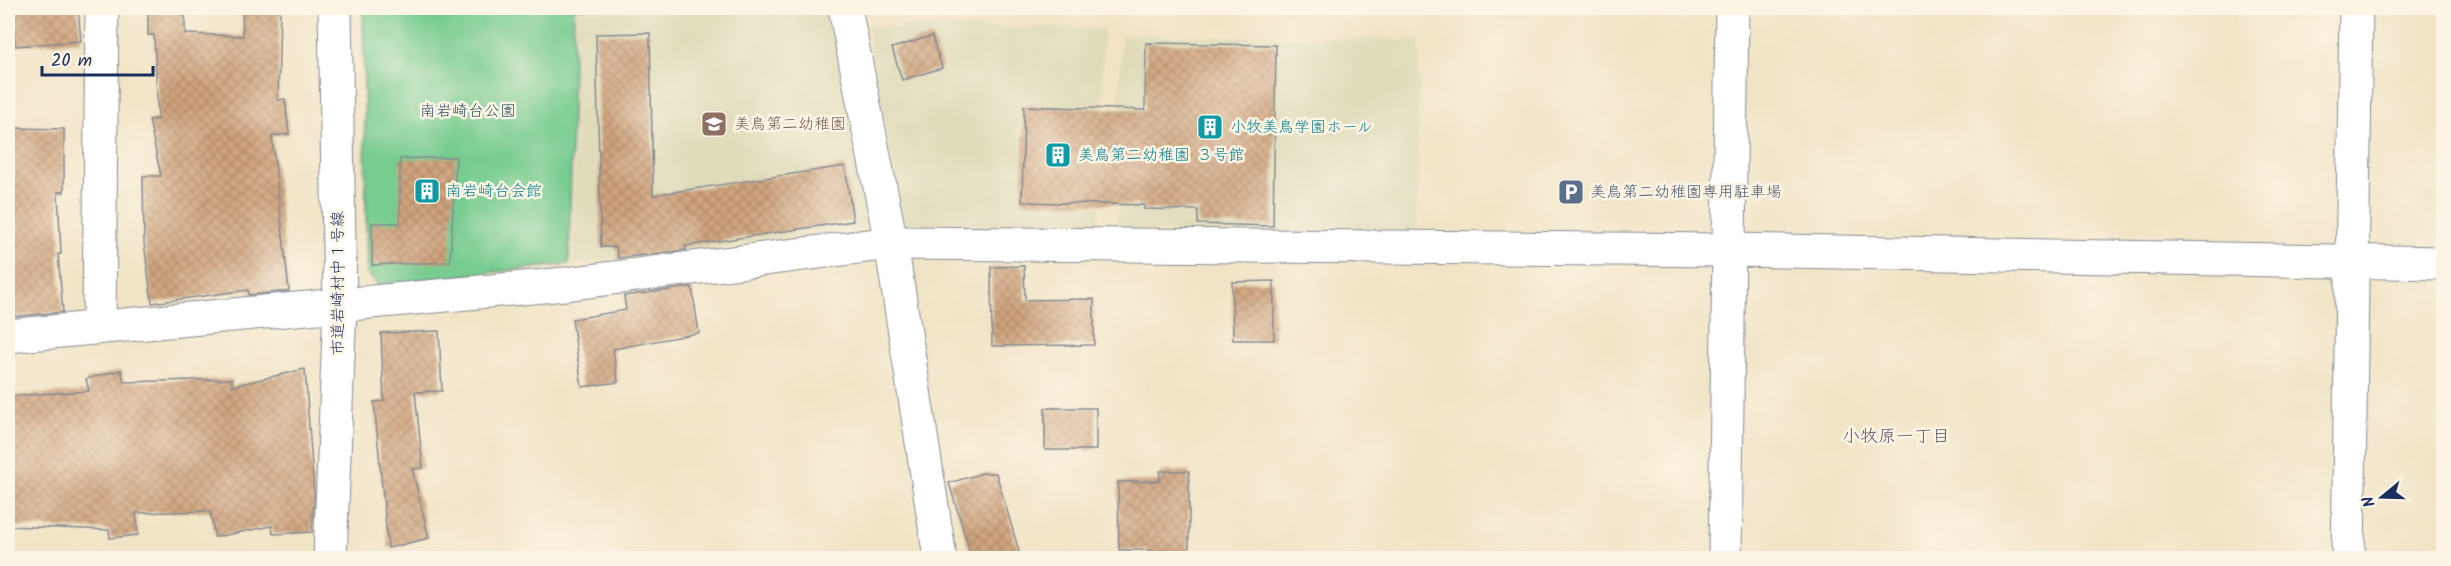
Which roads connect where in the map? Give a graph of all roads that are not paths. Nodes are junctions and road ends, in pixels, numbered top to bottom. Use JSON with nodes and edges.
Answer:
{"nodes":[{"id":1,"x":102,"y":8,"type":"edge"},
{"id":2,"x":335,"y":8,"type":"edge"},
{"id":3,"x":844,"y":8,"type":"edge"},
{"id":4,"x":1732,"y":8,"type":"edge"},
{"id":5,"x":2356,"y":8,"type":"edge"},
{"id":6,"x":891,"y":243,"type":"junction"},
{"id":7,"x":1729,"y":250,"type":"junction"},
{"id":8,"x":2352,"y":262,"type":"junction"},
{"id":9,"x":2444,"y":263,"type":"edge"},
{"id":10,"x":340,"y":305,"type":"junction"},
{"id":11,"x":99,"y":327,"type":"junction"},
{"id":12,"x":8,"y":336,"type":"edge"},
{"id":13,"x":330,"y":558,"type":"edge"},
{"id":14,"x":940,"y":558,"type":"edge"},
{"id":15,"x":1725,"y":558,"type":"edge"},
{"id":16,"x":2348,"y":558,"type":"edge"}],
"edges":[{"from":1,"to":11,"type":"street"},
{"from":2,"to":10,"type":"street","name":"市道岩崎村中１号線"},
{"from":3,"to":6,"type":"street"},
{"from":4,"to":7,"type":"street"},
{"from":5,"to":8,"type":"street"},
{"from":6,"to":7,"type":"street"},
{"from":6,"to":10,"type":"street"},
{"from":6,"to":14,"type":"street"},
{"from":7,"to":8,"type":"street"},
{"from":7,"to":15,"type":"street"},
{"from":8,"to":9,"type":"street"},
{"from":8,"to":16,"type":"street"},
{"from":10,"to":11,"type":"street"},
{"from":10,"to":13,"type":"street","name":"市道岩崎村中１号線"},
{"from":11,"to":12,"type":"street"}]}
